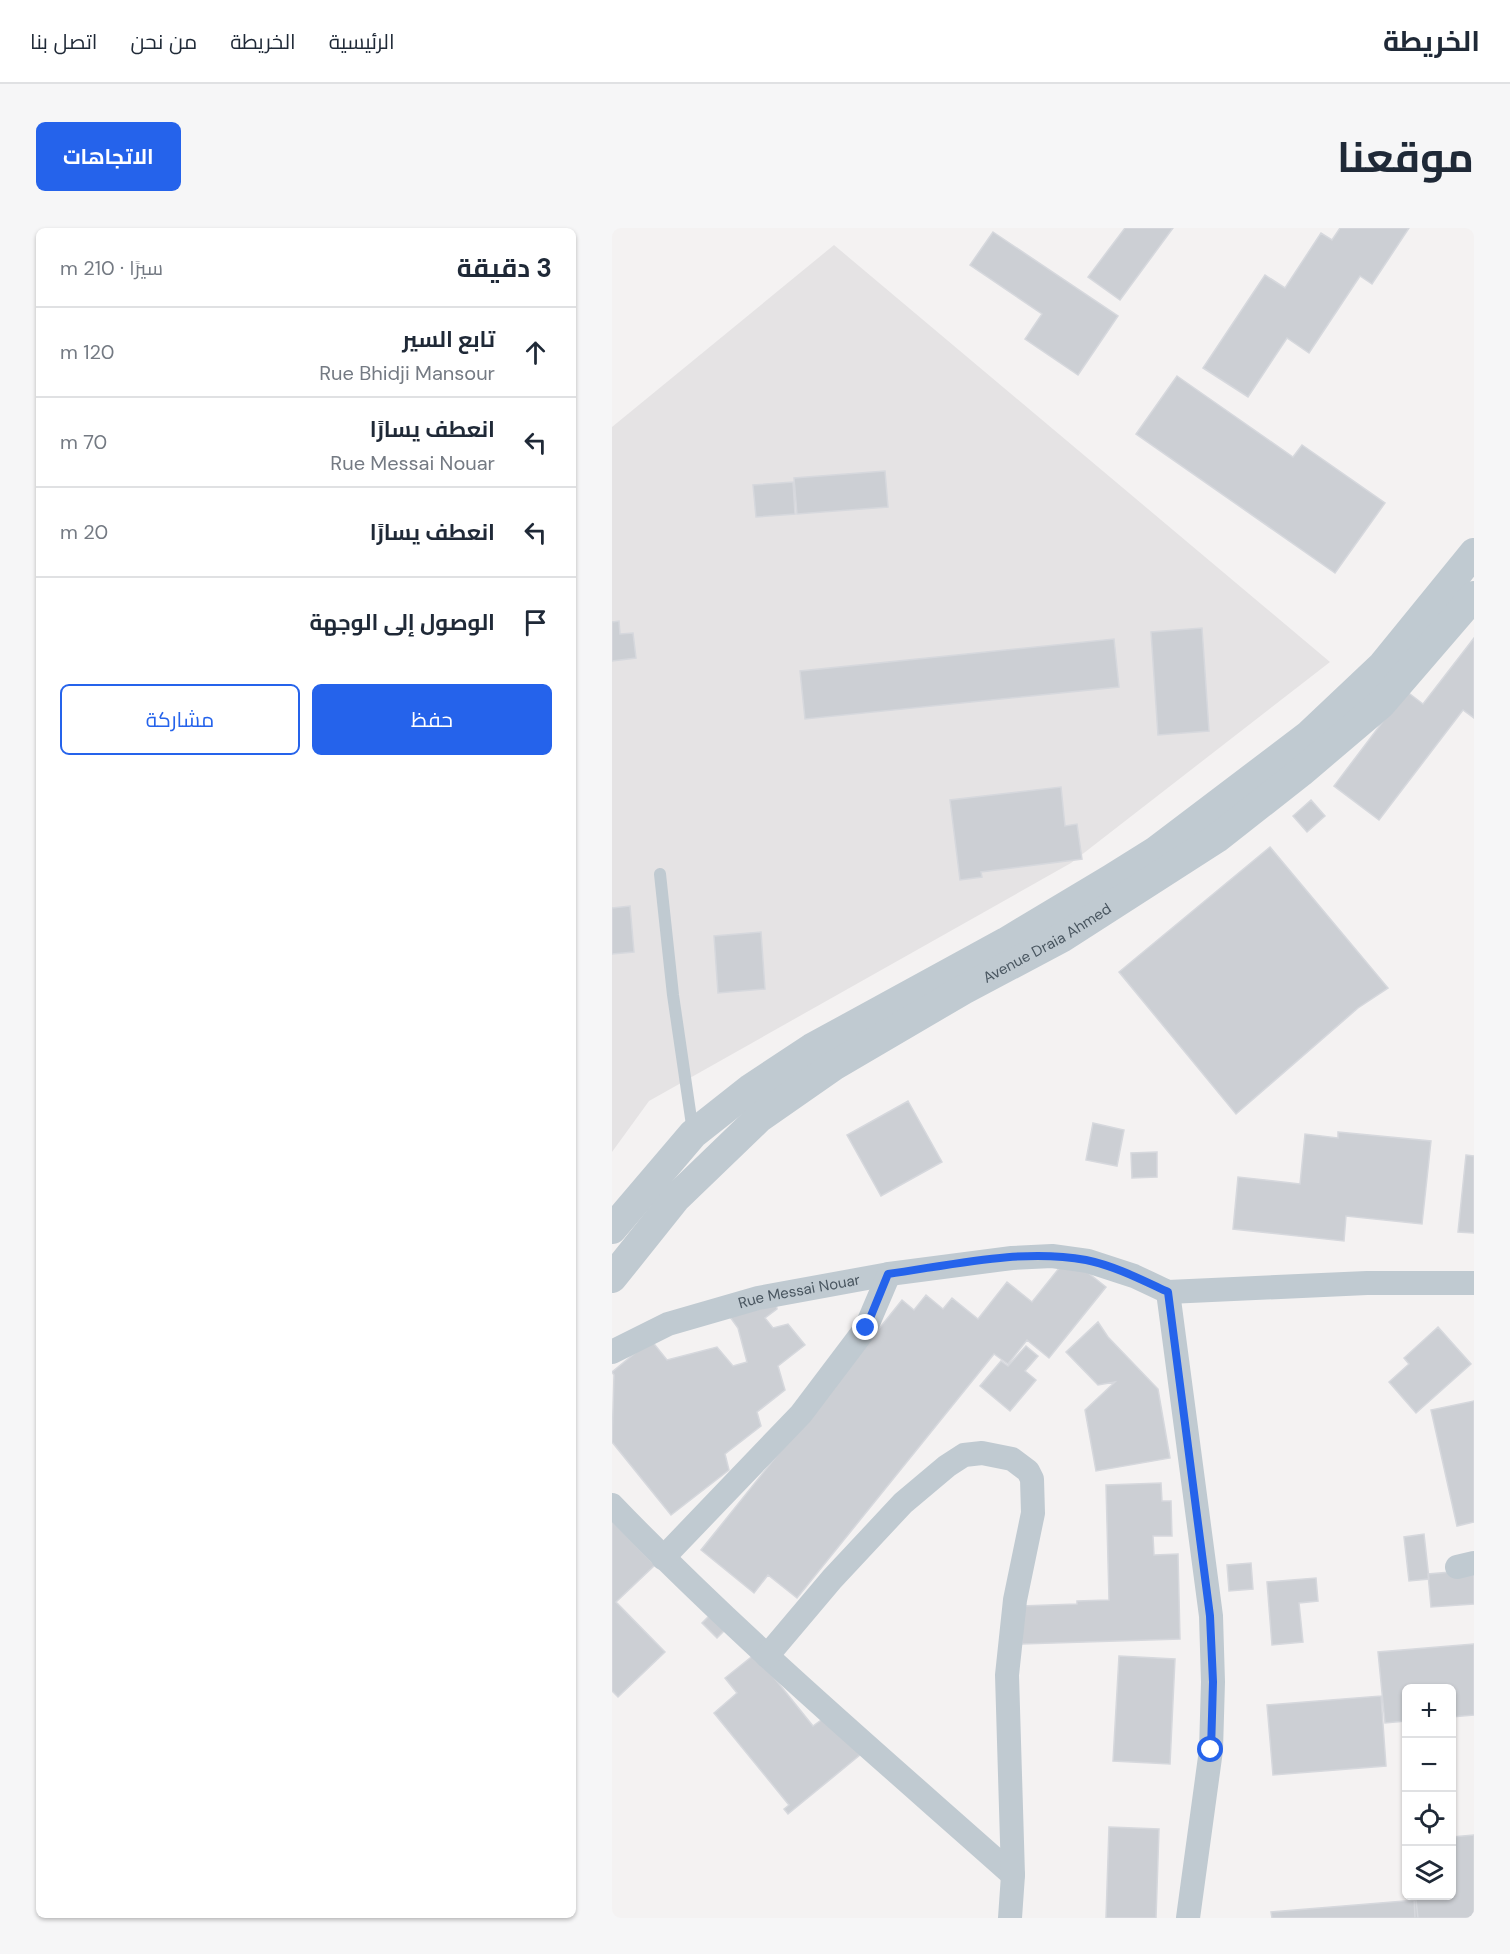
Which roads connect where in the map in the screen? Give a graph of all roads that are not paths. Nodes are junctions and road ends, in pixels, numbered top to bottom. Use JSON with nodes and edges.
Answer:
{"nodes":[{"id":1,"x":1474,"y":554,"type":"edge"},
{"id":2,"x":1474,"y":596,"type":"edge"},
{"id":3,"x":660,"y":874,"type":"dead end"},
{"id":4,"x":957,"y":981,"type":"junction"},
{"id":5,"x":693,"y":1134,"type":"junction"},
{"id":6,"x":612,"y":1229,"type":"edge"},
{"id":7,"x":888,"y":1274,"type":"junction"},
{"id":8,"x":612,"y":1278,"type":"edge"},
{"id":9,"x":1474,"y":1284,"type":"edge"},
{"id":10,"x":1168,"y":1292,"type":"junction"},
{"id":11,"x":612,"y":1352,"type":"edge"},
{"id":12,"x":612,"y":1505,"type":"edge"},
{"id":13,"x":663,"y":1558,"type":"junction"},
{"id":14,"x":767,"y":1656,"type":"junction"},
{"id":15,"x":1013,"y":1875,"type":"junction"},
{"id":16,"x":1010,"y":1918,"type":"edge"},
{"id":17,"x":1188,"y":1918,"type":"edge"}],
"edges":[{"from":1,"to":4,"type":"street","name":"Avenue Draia Ahmed"},
{"from":2,"to":4,"type":"street","name":"Avenue Draia Ahmed"},
{"from":3,"to":5,"type":"lane"},
{"from":4,"to":5,"type":"street","name":"Avenue Draia Ahmed"},
{"from":4,"to":8,"type":"street","name":"Avenue Draia Ahmed"},
{"from":5,"to":6,"type":"street","name":"Avenue Draia Ahmed"},
{"from":7,"to":10,"type":"street","name":"Rue Messai Nouar"},
{"from":7,"to":11,"type":"street","name":"Rue Messai Nouar"},
{"from":7,"to":13,"type":"street"},
{"from":9,"to":10,"type":"street"},
{"from":10,"to":17,"type":"street"},
{"from":12,"to":13,"type":"street"},
{"from":13,"to":14,"type":"street"},
{"from":14,"to":15,"type":"street"},
{"from":14,"to":15,"type":"street"},
{"from":15,"to":16,"type":"street"}]}
